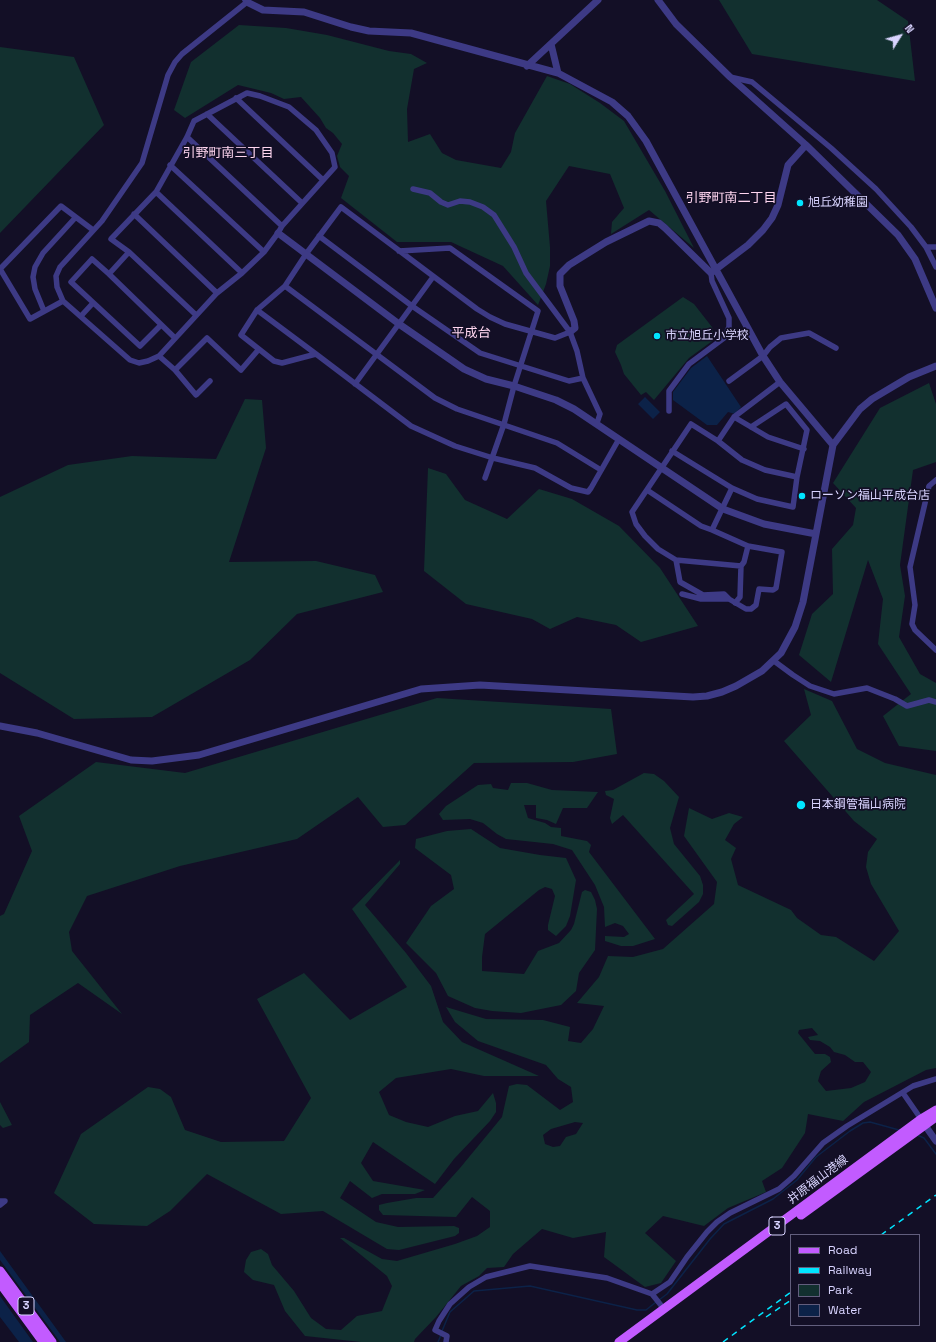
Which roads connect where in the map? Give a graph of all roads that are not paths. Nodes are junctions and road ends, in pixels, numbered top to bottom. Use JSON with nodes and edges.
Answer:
{"nodes":[{"id":1,"x":598,"y":0,"type":"edge"},
{"id":2,"x":658,"y":0,"type":"edge"},
{"id":3,"x":248,"y":1,"type":"edge"},
{"id":4,"x":551,"y":44,"type":"junction"},
{"id":5,"x":527,"y":66,"type":"junction"},
{"id":6,"x":558,"y":73,"type":"junction"},
{"id":7,"x":730,"y":77,"type":"junction"},
{"id":8,"x":236,"y":98,"type":"junction"},
{"id":9,"x":207,"y":114,"type":"junction"},
{"id":10,"x":187,"y":137,"type":"junction"},
{"id":11,"x":806,"y":145,"type":"junction"},
{"id":12,"x":170,"y":165,"type":"junction"},
{"id":13,"x":322,"y":180,"type":"junction"},
{"id":14,"x":413,"y":188,"type":"dead end"},
{"id":15,"x":156,"y":192,"type":"junction"},
{"id":16,"x":302,"y":203,"type":"junction"},
{"id":17,"x":134,"y":214,"type":"junction"},
{"id":18,"x":75,"y":218,"type":"junction"},
{"id":19,"x":93,"y":230,"type":"junction"},
{"id":20,"x":280,"y":230,"type":"junction"},
{"id":21,"x":319,"y":236,"type":"junction"},
{"id":22,"x":926,"y":247,"type":"junction"},
{"id":23,"x":936,"y":247,"type":"edge"},
{"id":24,"x":399,"y":251,"type":"junction"},
{"id":25,"x":128,"y":252,"type":"junction"},
{"id":26,"x":264,"y":252,"type":"junction"},
{"id":27,"x":306,"y":254,"type":"junction"},
{"id":28,"x":936,"y":268,"type":"edge"},
{"id":29,"x":713,"y":271,"type":"junction"},
{"id":30,"x":242,"y":273,"type":"junction"},
{"id":31,"x":109,"y":274,"type":"junction"},
{"id":32,"x":434,"y":277,"type":"junction"},
{"id":33,"x":285,"y":286,"type":"junction"},
{"id":34,"x":217,"y":293,"type":"junction"},
{"id":35,"x":63,"y":301,"type":"junction"},
{"id":36,"x":93,"y":303,"type":"junction"},
{"id":37,"x":412,"y":306,"type":"junction"},
{"id":38,"x":936,"y":308,"type":"edge"},
{"id":39,"x":257,"y":310,"type":"junction"},
{"id":40,"x":44,"y":311,"type":"junction"},
{"id":41,"x":196,"y":315,"type":"junction"},
{"id":42,"x":81,"y":316,"type":"junction"},
{"id":43,"x":399,"y":324,"type":"junction"},
{"id":44,"x":161,"y":325,"type":"junction"},
{"id":45,"x":531,"y":331,"type":"junction"},
{"id":46,"x":570,"y":332,"type":"junction"},
{"id":47,"x":175,"y":338,"type":"junction"},
{"id":48,"x":836,"y":348,"type":"dead end"},
{"id":49,"x":259,"y":349,"type":"junction"},
{"id":50,"x":316,"y":354,"type":"junction"},
{"id":51,"x":377,"y":354,"type":"junction"},
{"id":52,"x":159,"y":356,"type":"junction"},
{"id":53,"x":763,"y":356,"type":"junction"},
{"id":54,"x":520,"y":365,"type":"junction"},
{"id":55,"x":936,"y":366,"type":"edge"},
{"id":56,"x":175,"y":370,"type":"junction"},
{"id":57,"x":583,"y":378,"type":"junction"},
{"id":58,"x":210,"y":381,"type":"dead end"},
{"id":59,"x":729,"y":381,"type":"dead end"},
{"id":60,"x":780,"y":382,"type":"junction"},
{"id":61,"x":355,"y":384,"type":"junction"},
{"id":62,"x":514,"y":386,"type":"junction"},
{"id":63,"x":669,"y":411,"type":"dead end"},
{"id":64,"x":734,"y":417,"type":"junction"},
{"id":65,"x":597,"y":423,"type":"junction"},
{"id":66,"x":504,"y":424,"type":"junction"},
{"id":67,"x":751,"y":427,"type":"junction"},
{"id":68,"x":619,"y":439,"type":"junction"},
{"id":69,"x":718,"y":441,"type":"junction"},
{"id":70,"x":833,"y":446,"type":"junction"},
{"id":71,"x":804,"y":449,"type":"junction"},
{"id":72,"x":672,"y":451,"type":"junction"},
{"id":73,"x":493,"y":458,"type":"junction"},
{"id":74,"x":662,"y":467,"type":"junction"},
{"id":75,"x":601,"y":470,"type":"junction"},
{"id":76,"x":797,"y":477,"type":"junction"},
{"id":77,"x":485,"y":478,"type":"dead end"},
{"id":78,"x":936,"y":480,"type":"edge"},
{"id":79,"x":732,"y":488,"type":"junction"},
{"id":80,"x":647,"y":490,"type":"junction"},
{"id":81,"x":723,"y":508,"type":"junction"},
{"id":82,"x":712,"y":530,"type":"junction"},
{"id":83,"x":816,"y":534,"type":"junction"},
{"id":84,"x":748,"y":546,"type":"junction"},
{"id":85,"x":676,"y":560,"type":"junction"},
{"id":86,"x":741,"y":566,"type":"junction"},
{"id":87,"x":682,"y":594,"type":"dead end"},
{"id":88,"x":732,"y":601,"type":"junction"},
{"id":89,"x":936,"y":649,"type":"edge"},
{"id":90,"x":774,"y":661,"type":"junction"},
{"id":91,"x":936,"y":702,"type":"edge"},
{"id":92,"x":0,"y":726,"type":"edge"},
{"id":93,"x":936,"y":1079,"type":"edge"},
{"id":94,"x":903,"y":1093,"type":"junction"},
{"id":95,"x":936,"y":1110,"type":"edge"},
{"id":96,"x":936,"y":1117,"type":"edge"},
{"id":97,"x":923,"y":1122,"type":"junction"},
{"id":98,"x":936,"y":1141,"type":"edge"},
{"id":99,"x":0,"y":1201,"type":"edge"},
{"id":100,"x":0,"y":1205,"type":"edge"},
{"id":101,"x":0,"y":1271,"type":"edge"},
{"id":102,"x":0,"y":1283,"type":"edge"},
{"id":103,"x":653,"y":1296,"type":"junction"},
{"id":104,"x":662,"y":1307,"type":"junction"},
{"id":105,"x":43,"y":1342,"type":"edge"},
{"id":106,"x":52,"y":1342,"type":"edge"},
{"id":107,"x":446,"y":1342,"type":"edge"},
{"id":108,"x":619,"y":1342,"type":"edge"},
{"id":109,"x":628,"y":1342,"type":"edge"}],
"edges":[{"from":1,"to":4,"type":"street"},
{"from":2,"to":7,"type":"street"},
{"from":3,"to":5,"type":"street"},
{"from":3,"to":19,"type":"street"},
{"from":4,"to":5,"type":"street"},
{"from":4,"to":6,"type":"street"},
{"from":5,"to":6,"type":"street"},
{"from":6,"to":29,"type":"street"},
{"from":7,"to":11,"type":"street"},
{"from":7,"to":22,"type":"street"},
{"from":8,"to":9,"type":"street"},
{"from":8,"to":13,"type":"street"},
{"from":8,"to":13,"type":"street"},
{"from":9,"to":10,"type":"street"},
{"from":9,"to":16,"type":"street"},
{"from":10,"to":12,"type":"street"},
{"from":10,"to":20,"type":"street"},
{"from":11,"to":29,"type":"street"},
{"from":11,"to":38,"type":"street"},
{"from":12,"to":15,"type":"street"},
{"from":12,"to":26,"type":"street"},
{"from":13,"to":16,"type":"street"},
{"from":14,"to":46,"type":"street"},
{"from":15,"to":17,"type":"street"},
{"from":15,"to":30,"type":"street"},
{"from":16,"to":20,"type":"street"},
{"from":17,"to":25,"type":"street"},
{"from":17,"to":34,"type":"street"},
{"from":18,"to":19,"type":"street"},
{"from":18,"to":40,"type":"street"},
{"from":18,"to":40,"type":"street"},
{"from":19,"to":35,"type":"street"},
{"from":20,"to":26,"type":"street"},
{"from":20,"to":27,"type":"street"},
{"from":21,"to":24,"type":"street"},
{"from":21,"to":27,"type":"street"},
{"from":21,"to":37,"type":"street"},
{"from":22,"to":23,"type":"street"},
{"from":22,"to":28,"type":"street"},
{"from":24,"to":32,"type":"street"},
{"from":24,"to":45,"type":"street"},
{"from":25,"to":31,"type":"street"},
{"from":25,"to":41,"type":"street"},
{"from":26,"to":30,"type":"street"},
{"from":27,"to":33,"type":"street"},
{"from":27,"to":43,"type":"street"},
{"from":29,"to":46,"type":"street"},
{"from":29,"to":53,"type":"street"},
{"from":29,"to":63,"type":"street"},
{"from":30,"to":34,"type":"street"},
{"from":31,"to":36,"type":"street"},
{"from":31,"to":44,"type":"street"},
{"from":32,"to":37,"type":"street"},
{"from":32,"to":45,"type":"street"},
{"from":33,"to":39,"type":"street"},
{"from":33,"to":51,"type":"street"},
{"from":34,"to":41,"type":"street"},
{"from":35,"to":40,"type":"street"},
{"from":35,"to":42,"type":"street"},
{"from":36,"to":42,"type":"street"},
{"from":36,"to":44,"type":"street"},
{"from":37,"to":43,"type":"street"},
{"from":37,"to":54,"type":"street"},
{"from":39,"to":49,"type":"street"},
{"from":39,"to":50,"type":"street"},
{"from":41,"to":47,"type":"street"},
{"from":42,"to":52,"type":"street"},
{"from":43,"to":51,"type":"street"},
{"from":43,"to":62,"type":"street"},
{"from":44,"to":47,"type":"street"},
{"from":45,"to":46,"type":"street"},
{"from":45,"to":54,"type":"street"},
{"from":46,"to":57,"type":"street"},
{"from":47,"to":52,"type":"street"},
{"from":48,"to":53,"type":"street"},
{"from":49,"to":50,"type":"street"},
{"from":49,"to":56,"type":"street"},
{"from":50,"to":61,"type":"street"},
{"from":51,"to":61,"type":"street"},
{"from":51,"to":66,"type":"street"},
{"from":52,"to":56,"type":"street"},
{"from":53,"to":59,"type":"street"},
{"from":53,"to":60,"type":"street"},
{"from":54,"to":57,"type":"street"},
{"from":54,"to":62,"type":"street"},
{"from":55,"to":70,"type":"street"},
{"from":56,"to":58,"type":"street"},
{"from":57,"to":65,"type":"street"},
{"from":60,"to":64,"type":"street"},
{"from":60,"to":70,"type":"street"},
{"from":61,"to":73,"type":"street"},
{"from":62,"to":65,"type":"street"},
{"from":62,"to":66,"type":"street"},
{"from":64,"to":67,"type":"street"},
{"from":64,"to":69,"type":"street"},
{"from":65,"to":68,"type":"street"},
{"from":66,"to":73,"type":"street"},
{"from":66,"to":75,"type":"street"},
{"from":67,"to":71,"type":"street"},
{"from":67,"to":71,"type":"street"},
{"from":68,"to":74,"type":"street"},
{"from":68,"to":75,"type":"street"},
{"from":69,"to":72,"type":"street"},
{"from":69,"to":76,"type":"street"},
{"from":70,"to":83,"type":"street"},
{"from":71,"to":76,"type":"street"},
{"from":72,"to":74,"type":"street"},
{"from":72,"to":79,"type":"street"},
{"from":73,"to":75,"type":"street"},
{"from":73,"to":77,"type":"street"},
{"from":74,"to":80,"type":"street"},
{"from":74,"to":81,"type":"street"},
{"from":76,"to":79,"type":"street"},
{"from":78,"to":89,"type":"street"},
{"from":79,"to":81,"type":"street"},
{"from":80,"to":82,"type":"street"},
{"from":80,"to":85,"type":"street"},
{"from":81,"to":82,"type":"street"},
{"from":81,"to":83,"type":"street"},
{"from":82,"to":84,"type":"street"},
{"from":83,"to":90,"type":"street"},
{"from":84,"to":86,"type":"street"},
{"from":84,"to":88,"type":"street"},
{"from":85,"to":86,"type":"street"},
{"from":85,"to":88,"type":"street"},
{"from":86,"to":88,"type":"street"},
{"from":87,"to":88,"type":"street"},
{"from":90,"to":91,"type":"street"},
{"from":90,"to":92,"type":"street"},
{"from":93,"to":94,"type":"street"},
{"from":94,"to":97,"type":"street"},
{"from":94,"to":103,"type":"street"},
{"from":95,"to":97,"type":"main road","name":"井原福山港線","number":"3"},
{"from":96,"to":97,"type":"main road","name":"井原福山港線","number":"3"},
{"from":97,"to":98,"type":"street"},
{"from":97,"to":104,"type":"main road","name":"井原福山港線","number":"3"},
{"from":97,"to":109,"type":"main road","name":"井原福山港線","number":"3"},
{"from":99,"to":100,"type":"street"},
{"from":101,"to":106,"type":"main road","number":"3"},
{"from":102,"to":105,"type":"main road","number":"3"},
{"from":103,"to":104,"type":"street"},
{"from":103,"to":107,"type":"street"},
{"from":104,"to":108,"type":"main road","name":"井原福山港線","number":"3"}]}
